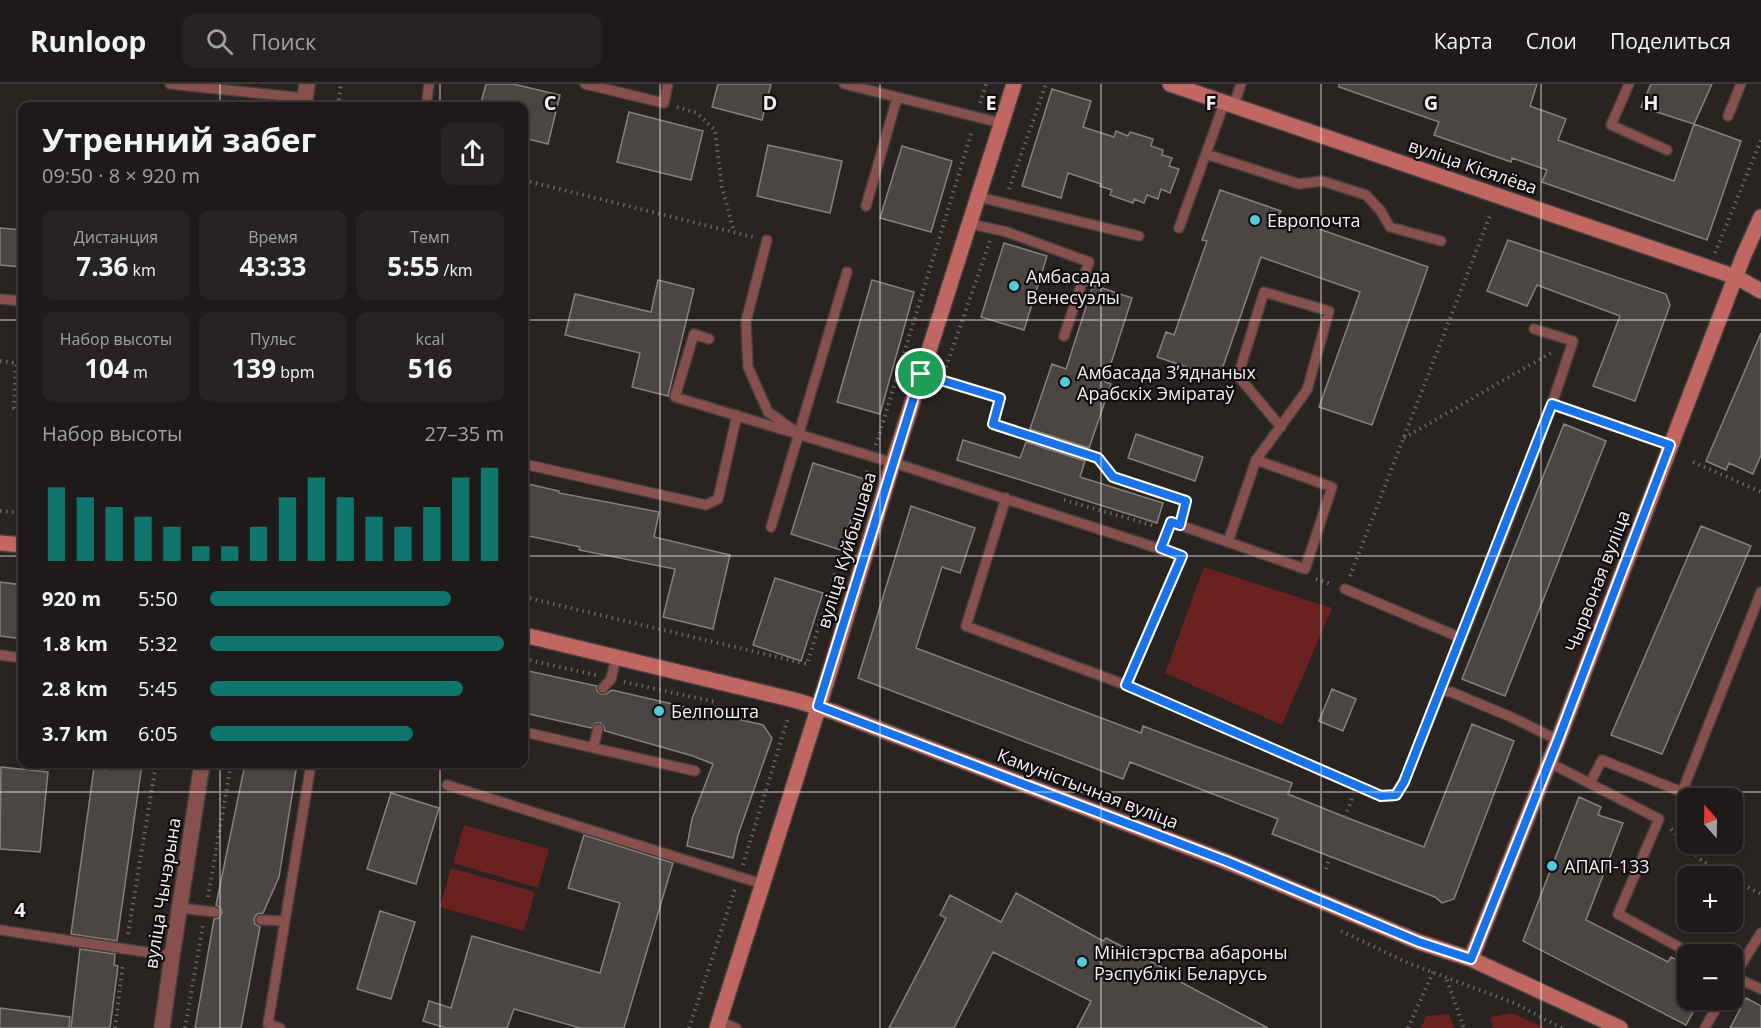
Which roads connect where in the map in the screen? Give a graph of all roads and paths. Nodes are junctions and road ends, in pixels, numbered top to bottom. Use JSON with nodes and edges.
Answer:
{"nodes":[{"id":1,"x":170,"y":84,"type":"edge"},
{"id":2,"x":341,"y":84,"type":"edge"},
{"id":3,"x":429,"y":84,"type":"edge"},
{"id":4,"x":585,"y":84,"type":"edge"},
{"id":5,"x":668,"y":84,"type":"edge"},
{"id":6,"x":844,"y":84,"type":"edge"},
{"id":7,"x":986,"y":84,"type":"edge"},
{"id":8,"x":1014,"y":84,"type":"edge"},
{"id":9,"x":1170,"y":84,"type":"edge"},
{"id":10,"x":1241,"y":84,"type":"edge"},
{"id":11,"x":1629,"y":84,"type":"edge"},
{"id":12,"x":1742,"y":84,"type":"edge"},
{"id":13,"x":206,"y":86,"type":"edge"},
{"id":14,"x":305,"y":96,"type":"edge"},
{"id":15,"x":897,"y":98,"type":"junction"},
{"id":16,"x":427,"y":99,"type":"dead end"},
{"id":17,"x":339,"y":102,"type":"edge"},
{"id":18,"x":664,"y":103,"type":"junction"},
{"id":19,"x":1229,"y":103,"type":"junction"},
{"id":20,"x":1728,"y":116,"type":"dead end"},
{"id":21,"x":976,"y":117,"type":"junction"},
{"id":22,"x":1001,"y":123,"type":"junction"},
{"id":23,"x":1761,"y":140,"type":"edge"},
{"id":24,"x":1667,"y":150,"type":"dead end"},
{"id":25,"x":1206,"y":154,"type":"junction"},
{"id":26,"x":528,"y":182,"type":"edge"},
{"id":27,"x":979,"y":197,"type":"junction"},
{"id":28,"x":866,"y":206,"type":"dead end"},
{"id":29,"x":1761,"y":217,"type":"edge"},
{"id":30,"x":971,"y":224,"type":"junction"},
{"id":31,"x":1179,"y":228,"type":"dead end"},
{"id":32,"x":734,"y":232,"type":"junction"},
{"id":33,"x":1139,"y":236,"type":"dead end"},
{"id":34,"x":767,"y":240,"type":"joint"},
{"id":35,"x":1441,"y":240,"type":"dead end"},
{"id":36,"x":936,"y":250,"type":"dead end"},
{"id":37,"x":1715,"y":253,"type":"dead end"},
{"id":38,"x":848,"y":272,"type":"dead end"},
{"id":39,"x":1736,"y":277,"type":"junction"},
{"id":40,"x":1761,"y":291,"type":"edge"},
{"id":41,"x":0,"y":299,"type":"edge"},
{"id":42,"x":18,"y":301,"type":"edge"},
{"id":43,"x":1534,"y":329,"type":"dead end"},
{"id":44,"x":1064,"y":336,"type":"dead end"},
{"id":45,"x":709,"y":339,"type":"dead end"},
{"id":46,"x":1573,"y":340,"type":"junction"},
{"id":47,"x":0,"y":361,"type":"edge"},
{"id":48,"x":921,"y":374,"type":"junction"},
{"id":49,"x":1552,"y":404,"type":"junction"},
{"id":50,"x":18,"y":408,"type":"edge"},
{"id":51,"x":737,"y":415,"type":"junction"},
{"id":52,"x":1281,"y":427,"type":"junction"},
{"id":53,"x":799,"y":434,"type":"junction"},
{"id":54,"x":1404,"y":438,"type":"dead end"},
{"id":55,"x":1670,"y":445,"type":"junction"},
{"id":56,"x":1256,"y":460,"type":"junction"},
{"id":57,"x":1693,"y":462,"type":"dead end"},
{"id":58,"x":893,"y":463,"type":"junction"},
{"id":59,"x":528,"y":465,"type":"edge"},
{"id":60,"x":1761,"y":492,"type":"edge"},
{"id":61,"x":1006,"y":498,"type":"junction"},
{"id":62,"x":0,"y":511,"type":"edge"},
{"id":63,"x":18,"y":513,"type":"edge"},
{"id":64,"x":1180,"y":525,"type":"junction"},
{"id":65,"x":771,"y":527,"type":"dead end"},
{"id":66,"x":1228,"y":542,"type":"junction"},
{"id":67,"x":0,"y":543,"type":"edge"},
{"id":68,"x":18,"y":545,"type":"edge"},
{"id":69,"x":1161,"y":548,"type":"junction"},
{"id":70,"x":1345,"y":589,"type":"dead end"},
{"id":71,"x":1761,"y":592,"type":"edge"},
{"id":72,"x":528,"y":598,"type":"edge"},
{"id":73,"x":528,"y":636,"type":"edge"},
{"id":74,"x":1461,"y":638,"type":"junction"},
{"id":75,"x":0,"y":655,"type":"edge"},
{"id":76,"x":18,"y":657,"type":"edge"},
{"id":77,"x":616,"y":658,"type":"junction"},
{"id":78,"x":528,"y":660,"type":"edge"},
{"id":79,"x":807,"y":664,"type":"dead end"},
{"id":80,"x":611,"y":679,"type":"junction"},
{"id":81,"x":1126,"y":685,"type":"junction"},
{"id":82,"x":603,"y":688,"type":"dead end"},
{"id":83,"x":1440,"y":691,"type":"junction"},
{"id":84,"x":722,"y":704,"type":"dead end"},
{"id":85,"x":818,"y":706,"type":"junction"},
{"id":86,"x":777,"y":716,"type":"dead end"},
{"id":87,"x":789,"y":718,"type":"dead end"},
{"id":88,"x":598,"y":729,"type":"dead end"},
{"id":89,"x":528,"y":733,"type":"edge"},
{"id":90,"x":1558,"y":740,"type":"junction"},
{"id":91,"x":593,"y":748,"type":"junction"},
{"id":92,"x":1548,"y":762,"type":"junction"},
{"id":93,"x":155,"y":768,"type":"edge"},
{"id":94,"x":201,"y":768,"type":"edge"},
{"id":95,"x":310,"y":768,"type":"edge"},
{"id":96,"x":695,"y":771,"type":"dead end"},
{"id":97,"x":1590,"y":783,"type":"junction"},
{"id":98,"x":447,"y":785,"type":"dead end"},
{"id":99,"x":1696,"y":854,"type":"edge"},
{"id":100,"x":1330,"y":856,"type":"dead end"},
{"id":101,"x":1711,"y":866,"type":"edge"},
{"id":102,"x":1326,"y":869,"type":"dead end"},
{"id":103,"x":762,"y":884,"type":"junction"},
{"id":104,"x":1743,"y":885,"type":"edge"},
{"id":105,"x":1761,"y":894,"type":"edge"},
{"id":106,"x":180,"y":908,"type":"junction"},
{"id":107,"x":215,"y":912,"type":"dead end"},
{"id":108,"x":261,"y":920,"type":"dead end"},
{"id":109,"x":285,"y":921,"type":"junction"},
{"id":110,"x":0,"y":930,"type":"edge"},
{"id":111,"x":1761,"y":933,"type":"edge"},
{"id":112,"x":1677,"y":946,"type":"edge"},
{"id":113,"x":125,"y":949,"type":"junction"},
{"id":114,"x":172,"y":956,"type":"junction"},
{"id":115,"x":1471,"y":959,"type":"junction"},
{"id":116,"x":1743,"y":961,"type":"edge"},
{"id":117,"x":1408,"y":963,"type":"dead end"},
{"id":118,"x":1432,"y":972,"type":"junction"},
{"id":119,"x":1447,"y":979,"type":"junction"},
{"id":120,"x":1743,"y":982,"type":"edge"},
{"id":121,"x":1761,"y":990,"type":"edge"},
{"id":122,"x":1715,"y":1010,"type":"edge"},
{"id":123,"x":718,"y":1025,"type":"edge"},
{"id":124,"x":115,"y":1028,"type":"edge"},
{"id":125,"x":162,"y":1028,"type":"edge"},
{"id":126,"x":280,"y":1028,"type":"edge"},
{"id":127,"x":736,"y":1028,"type":"edge"},
{"id":128,"x":1408,"y":1028,"type":"edge"},
{"id":129,"x":1464,"y":1028,"type":"edge"},
{"id":130,"x":1562,"y":1028,"type":"edge"},
{"id":131,"x":1620,"y":1028,"type":"edge"},
{"id":132,"x":1705,"y":1028,"type":"edge"}],
"edges":[{"from":1,"to":13,"type":"lane"},
{"from":2,"to":17,"type":"path"},
{"from":3,"to":16,"type":"lane"},
{"from":4,"to":18,"type":"lane"},
{"from":5,"to":18,"type":"lane"},
{"from":6,"to":15,"type":"lane"},
{"from":7,"to":21,"type":"path"},
{"from":8,"to":22,"type":"street","name":"вуліца Куйбышава"},
{"from":9,"to":19,"type":"street","name":"вуліца Кісялёва"},
{"from":10,"to":19,"type":"lane"},
{"from":11,"to":24,"type":"lane"},
{"from":12,"to":20,"type":"lane"},
{"from":13,"to":14,"type":"lane"},
{"from":15,"to":21,"type":"lane"},
{"from":15,"to":28,"type":"lane"},
{"from":18,"to":32,"type":"path"},
{"from":19,"to":25,"type":"lane"},
{"from":19,"to":39,"type":"street","name":"вуліца Кісялёва"},
{"from":21,"to":22,"type":"lane"},
{"from":21,"to":36,"type":"path"},
{"from":22,"to":27,"type":"street","name":"вуліца Куйбышава"},
{"from":23,"to":37,"type":"path"},
{"from":25,"to":31,"type":"lane"},
{"from":25,"to":35,"type":"lane"},
{"from":26,"to":32,"type":"path"},
{"from":27,"to":30,"type":"street","name":"вуліца Куйбышава"},
{"from":27,"to":33,"type":"lane"},
{"from":29,"to":39,"type":"street","name":"Чырвоная вуліца"},
{"from":30,"to":44,"type":"lane"},
{"from":30,"to":48,"type":"street","name":"вуліца Куйбышава"},
{"from":32,"to":34,"type":"path"},
{"from":34,"to":53,"type":"lane"},
{"from":38,"to":53,"type":"lane"},
{"from":39,"to":40,"type":"street","name":"вуліца Кісялёва"},
{"from":39,"to":55,"type":"street","name":"Чырвоная вуліца"},
{"from":41,"to":42,"type":"lane"},
{"from":43,"to":46,"type":"lane"},
{"from":45,"to":51,"type":"lane"},
{"from":46,"to":49,"type":"lane"},
{"from":46,"to":54,"type":"path"},
{"from":47,"to":50,"type":"path"},
{"from":48,"to":58,"type":"street","name":"вуліца Куйбышава"},
{"from":48,"to":64,"type":"lane"},
{"from":49,"to":55,"type":"lane"},
{"from":49,"to":74,"type":"lane"},
{"from":51,"to":53,"type":"lane"},
{"from":51,"to":59,"type":"lane"},
{"from":52,"to":52,"type":"lane"},
{"from":52,"to":56,"type":"lane"},
{"from":53,"to":58,"type":"lane"},
{"from":53,"to":65,"type":"lane"},
{"from":55,"to":90,"type":"street","name":"Чырвоная вуліца"},
{"from":56,"to":66,"type":"lane"},
{"from":56,"to":66,"type":"lane"},
{"from":57,"to":60,"type":"path"},
{"from":58,"to":61,"type":"lane"},
{"from":58,"to":85,"type":"street","name":"вуліца Куйбышава"},
{"from":61,"to":69,"type":"lane"},
{"from":61,"to":81,"type":"lane"},
{"from":62,"to":63,"type":"path"},
{"from":64,"to":66,"type":"lane"},
{"from":64,"to":69,"type":"lane"},
{"from":67,"to":68,"type":"street"},
{"from":69,"to":81,"type":"lane"},
{"from":70,"to":74,"type":"lane"},
{"from":71,"to":97,"type":"lane"},
{"from":72,"to":79,"type":"path"},
{"from":73,"to":77,"type":"street","name":"Камуністычная вуліца"},
{"from":74,"to":83,"type":"lane"},
{"from":75,"to":76,"type":"lane"},
{"from":77,"to":80,"type":"lane"},
{"from":77,"to":85,"type":"street","name":"Камуністычная вуліца"},
{"from":78,"to":80,"type":"path"},
{"from":80,"to":82,"type":"lane"},
{"from":80,"to":84,"type":"path"},
{"from":81,"to":83,"type":"lane"},
{"from":83,"to":90,"type":"lane"},
{"from":85,"to":103,"type":"street","name":"вуліца Куйбышава"},
{"from":85,"to":115,"type":"street","name":"Камуністычная вуліца"},
{"from":86,"to":87,"type":"path"},
{"from":88,"to":91,"type":"lane"},
{"from":89,"to":91,"type":"lane"},
{"from":90,"to":92,"type":"street","name":"Чырвоная вуліца"},
{"from":91,"to":96,"type":"lane"},
{"from":92,"to":97,"type":"lane"},
{"from":92,"to":115,"type":"street","name":"Чырвоная вуліца"},
{"from":93,"to":113,"type":"path"},
{"from":94,"to":106,"type":"street","name":"вуліца Чычэрына"},
{"from":95,"to":109,"type":"lane"},
{"from":97,"to":112,"type":"lane"},
{"from":98,"to":103,"type":"lane"},
{"from":99,"to":101,"type":"path"},
{"from":100,"to":102,"type":"path"},
{"from":103,"to":123,"type":"street","name":"вуліца Куйбышава"},
{"from":104,"to":105,"type":"path"},
{"from":106,"to":107,"type":"lane"},
{"from":106,"to":114,"type":"street","name":"вуліца Чычэрына"},
{"from":108,"to":109,"type":"lane"},
{"from":109,"to":126,"type":"lane"},
{"from":110,"to":113,"type":"lane"},
{"from":111,"to":116,"type":"lane"},
{"from":113,"to":114,"type":"lane"},
{"from":113,"to":124,"type":"path"},
{"from":114,"to":125,"type":"street","name":"вуліца Чычэрына"},
{"from":115,"to":131,"type":"street","name":"Камуністычная вуліца"},
{"from":117,"to":118,"type":"path"},
{"from":118,"to":119,"type":"path"},
{"from":118,"to":128,"type":"path"},
{"from":119,"to":129,"type":"path"},
{"from":119,"to":130,"type":"path"},
{"from":120,"to":121,"type":"lane"},
{"from":122,"to":132,"type":"lane"},
{"from":123,"to":127,"type":"lane"}]}
